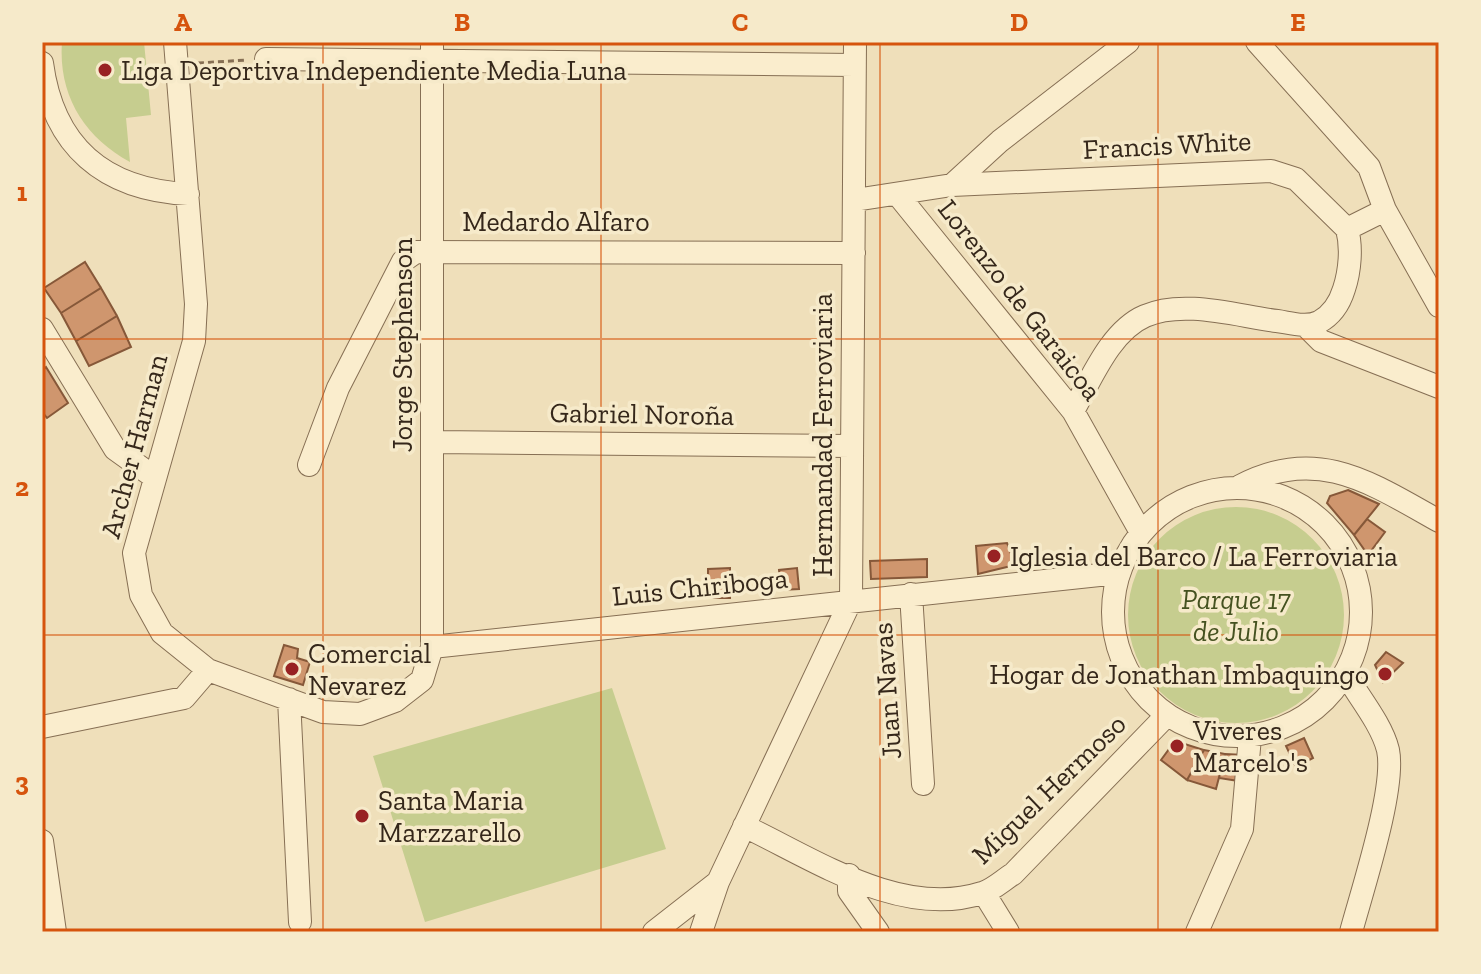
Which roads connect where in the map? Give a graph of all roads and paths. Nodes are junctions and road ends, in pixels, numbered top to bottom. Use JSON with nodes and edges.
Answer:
{"nodes":[{"id":1,"x":43,"y":42,"type":"edge"},
{"id":2,"x":855,"y":42,"type":"edge"},
{"id":3,"x":1128,"y":42,"type":"edge"},
{"id":4,"x":1270,"y":46,"type":"edge"},
{"id":5,"x":432,"y":52,"type":"edge"},
{"id":6,"x":676,"y":52,"type":"edge"},
{"id":7,"x":176,"y":53,"type":"edge"},
{"id":8,"x":266,"y":59,"type":"joint"},
{"id":9,"x":42,"y":61,"type":"edge"},
{"id":10,"x":854,"y":65,"type":"junction"},
{"id":11,"x":49,"y":119,"type":"edge"},
{"id":12,"x":952,"y":185,"type":"junction"},
{"id":13,"x":188,"y":194,"type":"junction"},
{"id":14,"x":898,"y":195,"type":"junction"},
{"id":15,"x":855,"y":200,"type":"junction"},
{"id":16,"x":1385,"y":210,"type":"junction"},
{"id":17,"x":1347,"y":229,"type":"junction"},
{"id":18,"x":432,"y":250,"type":"junction"},
{"id":19,"x":854,"y":253,"type":"junction"},
{"id":20,"x":1439,"y":306,"type":"edge"},
{"id":21,"x":1305,"y":325,"type":"junction"},
{"id":22,"x":43,"y":335,"type":"edge"},
{"id":23,"x":1439,"y":387,"type":"edge"},
{"id":24,"x":1073,"y":411,"type":"junction"},
{"id":25,"x":434,"y":442,"type":"junction"},
{"id":26,"x":851,"y":446,"type":"junction"},
{"id":27,"x":309,"y":465,"type":"dead end"},
{"id":28,"x":1336,"y":471,"type":"junction"},
{"id":29,"x":154,"y":477,"type":"junction"},
{"id":30,"x":1240,"y":486,"type":"junction"},
{"id":31,"x":1308,"y":511,"type":"junction"},
{"id":32,"x":1439,"y":521,"type":"edge"},
{"id":33,"x":1139,"y":529,"type":"junction"},
{"id":34,"x":1118,"y":573,"type":"junction"},
{"id":35,"x":911,"y":594,"type":"junction"},
{"id":36,"x":851,"y":600,"type":"junction"},
{"id":37,"x":432,"y":647,"type":"junction"},
{"id":38,"x":208,"y":670,"type":"junction"},
{"id":39,"x":1346,"y":675,"type":"junction"},
{"id":40,"x":289,"y":699,"type":"junction"},
{"id":41,"x":1166,"y":716,"type":"junction"},
{"id":42,"x":42,"y":727,"type":"edge"},
{"id":43,"x":1250,"y":737,"type":"junction"},
{"id":44,"x":923,"y":784,"type":"dead end"},
{"id":45,"x":744,"y":826,"type":"junction"},
{"id":46,"x":42,"y":841,"type":"edge"},
{"id":47,"x":849,"y":875,"type":"junction"},
{"id":48,"x":718,"y":882,"type":"junction"},
{"id":49,"x":984,"y":893,"type":"junction"},
{"id":50,"x":300,"y":922,"type":"dead end"},
{"id":51,"x":55,"y":932,"type":"edge"},
{"id":52,"x":654,"y":932,"type":"edge"},
{"id":53,"x":701,"y":932,"type":"edge"},
{"id":54,"x":878,"y":932,"type":"edge"},
{"id":55,"x":1008,"y":932,"type":"edge"},
{"id":56,"x":1197,"y":932,"type":"edge"},
{"id":57,"x":1351,"y":932,"type":"edge"}],
"edges":[{"from":1,"to":9,"type":"street"},
{"from":2,"to":10,"type":"street","name":"Hermandad Ferroviaria"},
{"from":3,"to":12,"type":"street"},
{"from":4,"to":16,"type":"street"},
{"from":5,"to":6,"type":"street"},
{"from":5,"to":8,"type":"street"},
{"from":5,"to":18,"type":"street","name":"Jorge Stephenson"},
{"from":6,"to":10,"type":"street"},
{"from":7,"to":8,"type":"path"},
{"from":7,"to":13,"type":"street","name":"Archer Harman"},
{"from":9,"to":11,"type":"street"},
{"from":10,"to":15,"type":"street","name":"Hermandad Ferroviaria"},
{"from":11,"to":13,"type":"street"},
{"from":12,"to":14,"type":"street","name":"Francis White"},
{"from":12,"to":17,"type":"street","name":"Francis White"},
{"from":13,"to":29,"type":"street","name":"Archer Harman"},
{"from":14,"to":15,"type":"street","name":"Francis White"},
{"from":14,"to":24,"type":"street","name":"Lorenzo de Garaicoa"},
{"from":15,"to":19,"type":"street","name":"Hermandad Ferroviaria"},
{"from":16,"to":17,"type":"street"},
{"from":16,"to":20,"type":"street"},
{"from":17,"to":21,"type":"street"},
{"from":18,"to":19,"type":"street","name":"Medardo Alfaro"},
{"from":18,"to":25,"type":"street","name":"Jorge Stephenson"},
{"from":18,"to":27,"type":"street","name":"Medardo Alfaro"},
{"from":19,"to":26,"type":"street","name":"Hermandad Ferroviaria"},
{"from":21,"to":23,"type":"street"},
{"from":21,"to":24,"type":"street"},
{"from":22,"to":29,"type":"street"},
{"from":24,"to":33,"type":"street","name":"Lorenzo de Garaicoa"},
{"from":25,"to":26,"type":"street","name":"Gabriel Noroña"},
{"from":25,"to":37,"type":"street","name":"Jorge Stephenson"},
{"from":26,"to":36,"type":"street","name":"Hermandad Ferroviaria"},
{"from":28,"to":30,"type":"street"},
{"from":28,"to":31,"type":"street"},
{"from":28,"to":32,"type":"street"},
{"from":29,"to":38,"type":"street","name":"Archer Harman"},
{"from":30,"to":31,"type":"street"},
{"from":30,"to":33,"type":"street"},
{"from":31,"to":39,"type":"street"},
{"from":33,"to":34,"type":"street"},
{"from":34,"to":35,"type":"street","name":"Luis Chiriboga"},
{"from":34,"to":41,"type":"street"},
{"from":35,"to":36,"type":"street","name":"Luis Chiriboga"},
{"from":35,"to":44,"type":"street","name":"Juan Navas"},
{"from":36,"to":37,"type":"street","name":"Luis Chiriboga"},
{"from":36,"to":45,"type":"street","name":"Hermandad Ferroviaria"},
{"from":37,"to":40,"type":"street","name":"Archer Harman"},
{"from":38,"to":40,"type":"street","name":"Archer Harman"},
{"from":38,"to":42,"type":"street"},
{"from":39,"to":43,"type":"street"},
{"from":39,"to":57,"type":"street"},
{"from":40,"to":50,"type":"street"},
{"from":41,"to":43,"type":"street"},
{"from":41,"to":49,"type":"street","name":"Miguel Hermoso"},
{"from":43,"to":56,"type":"street"},
{"from":45,"to":47,"type":"street","name":"Miguel Hermoso"},
{"from":45,"to":48,"type":"street","name":"Hermandad Ferroviaria"},
{"from":46,"to":51,"type":"street"},
{"from":47,"to":49,"type":"street","name":"Miguel Hermoso"},
{"from":47,"to":54,"type":"street"},
{"from":48,"to":52,"type":"street","name":"Hermandad Ferroviaria"},
{"from":48,"to":53,"type":"street","name":"Hermandad Ferroviaria"},
{"from":49,"to":55,"type":"street"}]}
